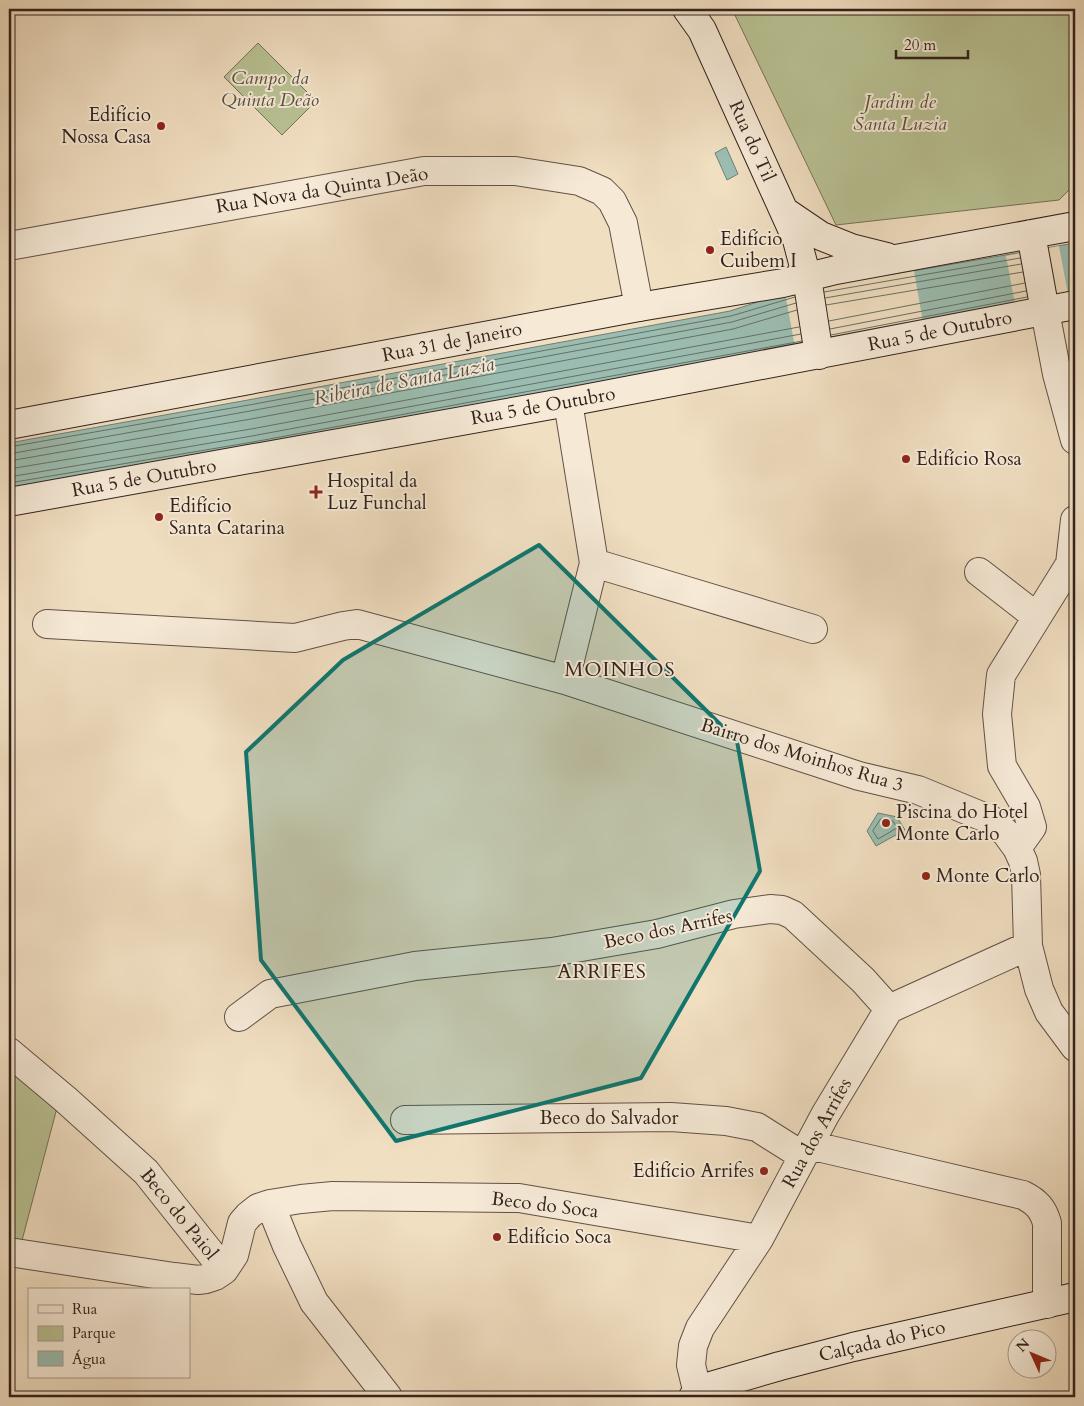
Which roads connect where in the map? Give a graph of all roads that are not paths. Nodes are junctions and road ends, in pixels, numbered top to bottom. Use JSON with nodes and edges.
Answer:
{"nodes":[{"id":1,"x":687,"y":9,"type":"edge"},
{"id":2,"x":784,"y":212,"type":"junction"},
{"id":3,"x":1075,"y":226,"type":"edge"},
{"id":4,"x":1032,"y":242,"type":"junction"},
{"id":5,"x":9,"y":246,"type":"edge"},
{"id":6,"x":894,"y":259,"type":"junction"},
{"id":7,"x":806,"y":278,"type":"junction"},
{"id":8,"x":1044,"y":305,"type":"junction"},
{"id":9,"x":1075,"y":306,"type":"edge"},
{"id":10,"x":639,"y":307,"type":"junction"},
{"id":11,"x":819,"y":354,"type":"junction"},
{"id":12,"x":1066,"y":372,"type":"edge"},
{"id":13,"x":568,"y":402,"type":"junction"},
{"id":14,"x":9,"y":425,"type":"edge"},
{"id":15,"x":1075,"y":440,"type":"edge"},
{"id":16,"x":9,"y":502,"type":"edge"},
{"id":17,"x":1075,"y":520,"type":"edge"},
{"id":18,"x":594,"y":563,"type":"junction"},
{"id":19,"x":1072,"y":565,"type":"edge"},
{"id":20,"x":979,"y":572,"type":"dead end"},
{"id":21,"x":1037,"y":617,"type":"junction"},
{"id":22,"x":47,"y":624,"type":"dead end"},
{"id":23,"x":813,"y":629,"type":"dead end"},
{"id":24,"x":565,"y":680,"type":"junction"},
{"id":25,"x":1017,"y":848,"type":"junction"},
{"id":26,"x":1028,"y":946,"type":"junction"},
{"id":27,"x":889,"y":1009,"type":"junction"},
{"id":28,"x":239,"y":1017,"type":"dead end"},
{"id":29,"x":1075,"y":1047,"type":"edge"},
{"id":30,"x":9,"y":1052,"type":"edge"},
{"id":31,"x":405,"y":1120,"type":"dead end"},
{"id":32,"x":806,"y":1150,"type":"junction"},
{"id":33,"x":270,"y":1204,"type":"junction"},
{"id":34,"x":759,"y":1239,"type":"junction"},
{"id":35,"x":9,"y":1252,"type":"edge"},
{"id":36,"x":224,"y":1270,"type":"junction"},
{"id":37,"x":1075,"y":1297,"type":"edge"},
{"id":38,"x":1048,"y":1304,"type":"junction"},
{"id":39,"x":695,"y":1396,"type":"edge"},
{"id":40,"x":388,"y":1397,"type":"edge"}],
"edges":[{"from":1,"to":2,"type":"street","name":"Rua do Til"},
{"from":2,"to":6,"type":"street","name":"Rua 31 de Janeiro"},
{"from":2,"to":7,"type":"street","name":"Rua do Til"},
{"from":3,"to":4,"type":"street","name":"Rua 31 de Janeiro"},
{"from":4,"to":6,"type":"street","name":"Rua 31 de Janeiro"},
{"from":4,"to":8,"type":"street"},
{"from":5,"to":10,"type":"street","name":"Rua Nova da Quinta Deão"},
{"from":6,"to":7,"type":"street","name":"Rua 31 de Janeiro"},
{"from":7,"to":10,"type":"street","name":"Rua 31 de Janeiro"},
{"from":7,"to":11,"type":"street","name":"Rua do Til"},
{"from":8,"to":9,"type":"street","name":"Rua 5 de Outubro"},
{"from":8,"to":11,"type":"street","name":"Rua 5 de Outubro"},
{"from":8,"to":12,"type":"street"},
{"from":10,"to":14,"type":"street","name":"Rua 31 de Janeiro"},
{"from":11,"to":13,"type":"street","name":"Rua 5 de Outubro"},
{"from":12,"to":15,"type":"street"},
{"from":13,"to":16,"type":"street","name":"Rua 5 de Outubro"},
{"from":13,"to":18,"type":"street"},
{"from":17,"to":19,"type":"street"},
{"from":18,"to":23,"type":"street"},
{"from":18,"to":24,"type":"street"},
{"from":19,"to":21,"type":"street"},
{"from":20,"to":21,"type":"street"},
{"from":21,"to":25,"type":"street"},
{"from":22,"to":24,"type":"street","name":"Bairro dos Moinhos Rua 3"},
{"from":24,"to":25,"type":"street","name":"Bairro dos Moinhos Rua 3"},
{"from":25,"to":26,"type":"street","name":"Bairro dos Moinhos Rua 3"},
{"from":26,"to":27,"type":"street"},
{"from":26,"to":29,"type":"street","name":"Bairro dos Moinhos Rua 3"},
{"from":27,"to":28,"type":"street","name":"Beco dos Arrifes"},
{"from":27,"to":32,"type":"street","name":"Rua dos Arrifes"},
{"from":30,"to":36,"type":"street","name":"Beco do Paiol"},
{"from":31,"to":32,"type":"street","name":"Beco do Salvador"},
{"from":32,"to":34,"type":"street","name":"Rua dos Arrifes"},
{"from":32,"to":38,"type":"street","name":"Beco do Salvador"},
{"from":33,"to":34,"type":"street","name":"Beco do Soca"},
{"from":33,"to":36,"type":"street","name":"Beco do Paiol"},
{"from":33,"to":40,"type":"street"},
{"from":34,"to":39,"type":"street","name":"Rua dos Arrifes"},
{"from":35,"to":36,"type":"street"},
{"from":37,"to":38,"type":"street","name":"Calçada do Pico"},
{"from":38,"to":39,"type":"street","name":"Calçada do Pico"}]}
